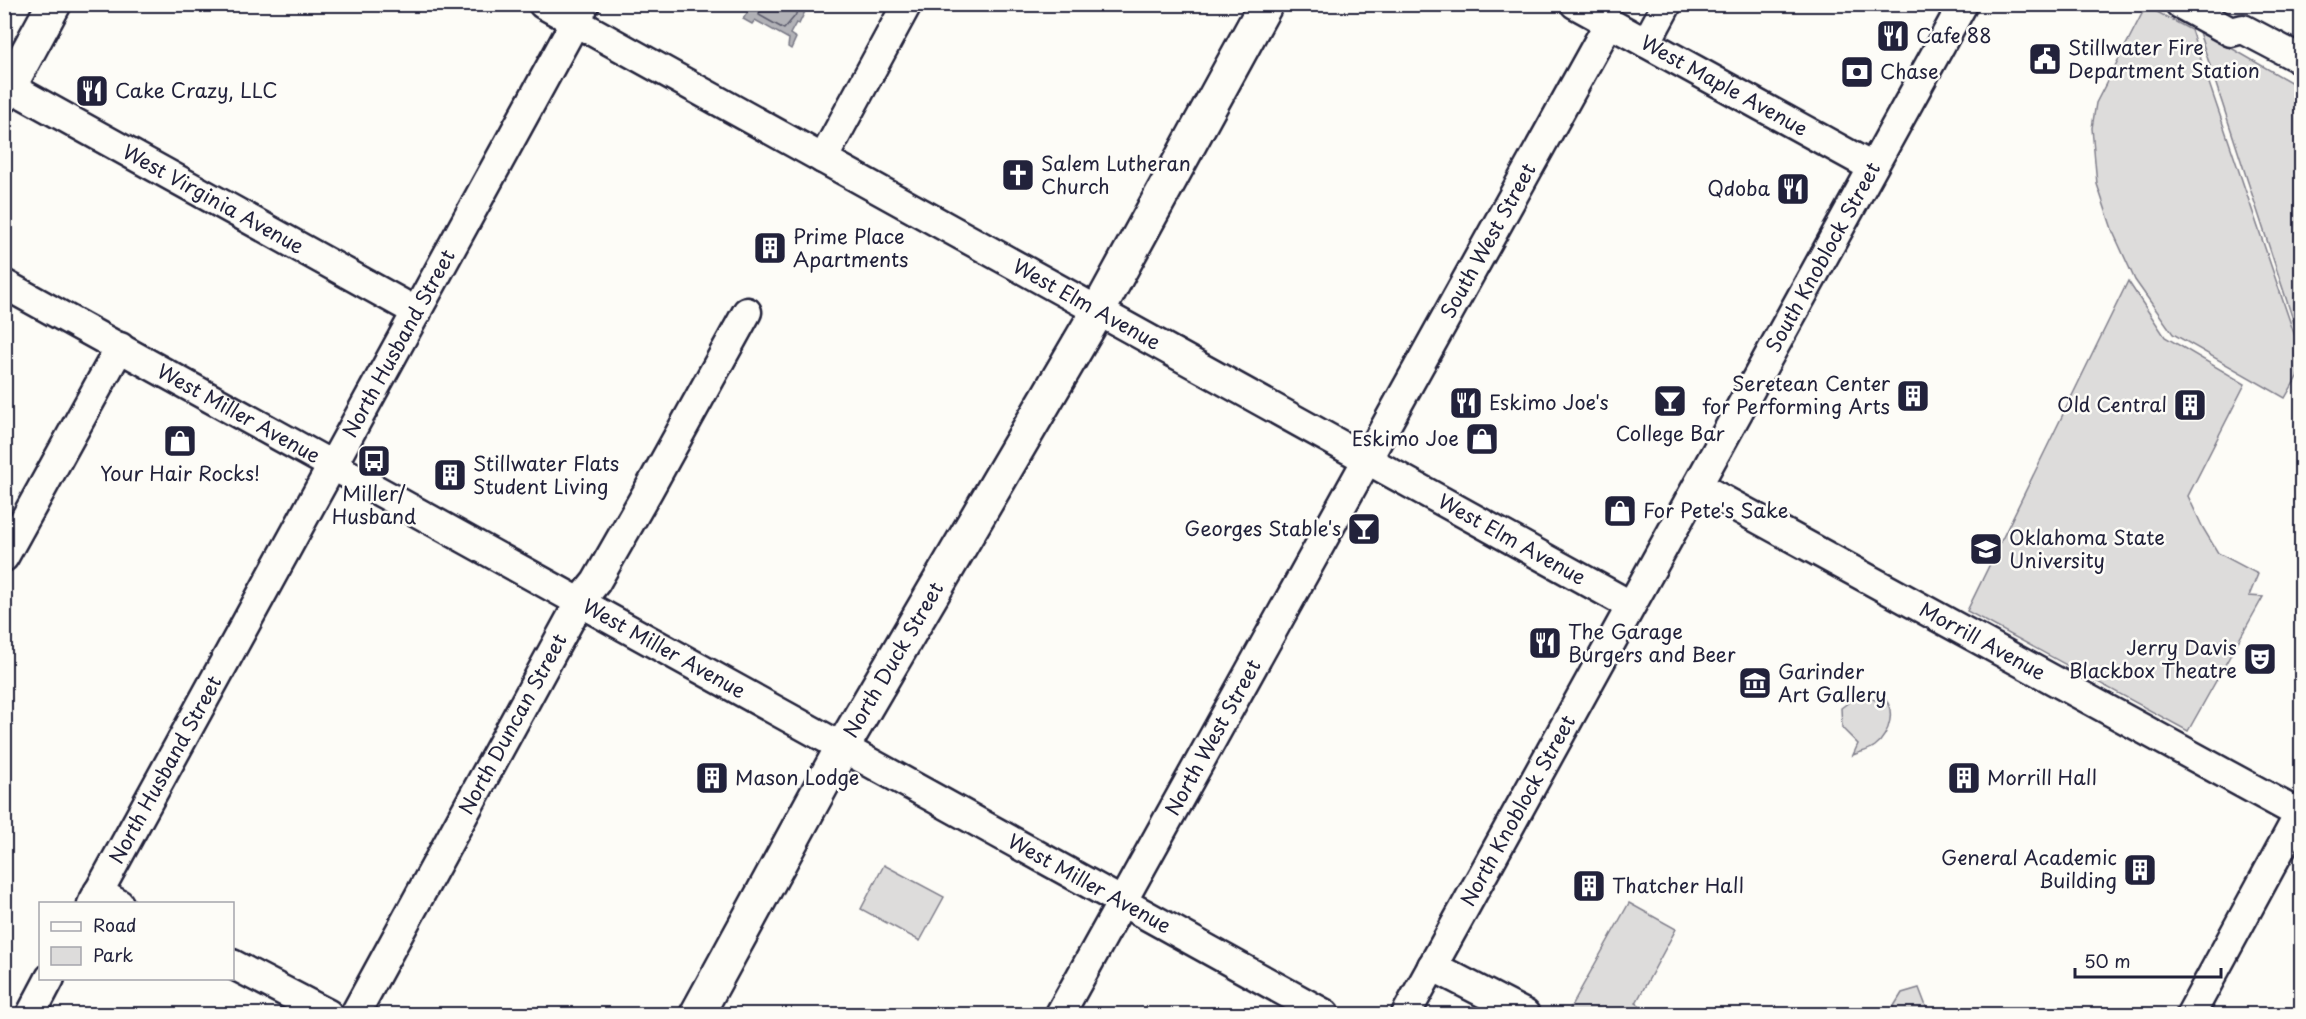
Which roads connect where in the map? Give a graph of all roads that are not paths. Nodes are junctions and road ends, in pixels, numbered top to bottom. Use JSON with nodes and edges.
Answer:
{"nodes":[{"id":1,"x":54,"y":4,"type":"edge"},
{"id":2,"x":543,"y":4,"type":"edge"},
{"id":3,"x":908,"y":4,"type":"edge"},
{"id":4,"x":1266,"y":4,"type":"edge"},
{"id":5,"x":1575,"y":4,"type":"edge"},
{"id":6,"x":1667,"y":4,"type":"edge"},
{"id":7,"x":1963,"y":4,"type":"edge"},
{"id":8,"x":2180,"y":4,"type":"edge"},
{"id":9,"x":2215,"y":4,"type":"edge"},
{"id":10,"x":580,"y":14,"type":"edge"},
{"id":11,"x":1609,"y":23,"type":"junction"},
{"id":12,"x":2243,"y":29,"type":"junction"},
{"id":13,"x":1646,"y":43,"type":"junction"},
{"id":14,"x":2301,"y":60,"type":"edge"},
{"id":15,"x":7,"y":91,"type":"edge"},
{"id":16,"x":823,"y":159,"type":"junction"},
{"id":17,"x":1872,"y":167,"type":"junction"},
{"id":18,"x":4,"y":284,"type":"edge"},
{"id":19,"x":1098,"y":311,"type":"junction"},
{"id":20,"x":417,"y":312,"type":"junction"},
{"id":21,"x":747,"y":312,"type":"dead end"},
{"id":22,"x":120,"y":347,"type":"junction"},
{"id":23,"x":1368,"y":460,"type":"junction"},
{"id":24,"x":332,"y":465,"type":"junction"},
{"id":25,"x":1698,"y":486,"type":"junction"},
{"id":26,"x":4,"y":557,"type":"edge"},
{"id":27,"x":579,"y":603,"type":"junction"},
{"id":28,"x":1630,"y":605,"type":"junction"},
{"id":29,"x":842,"y":748,"type":"junction"},
{"id":30,"x":2300,"y":811,"type":"edge"},
{"id":31,"x":103,"y":900,"type":"edge"},
{"id":32,"x":1122,"y":903,"type":"junction"},
{"id":33,"x":234,"y":965,"type":"edge"},
{"id":34,"x":1432,"y":966,"type":"junction"},
{"id":35,"x":49,"y":980,"type":"edge"},
{"id":36,"x":31,"y":1014,"type":"edge"},
{"id":37,"x":328,"y":1014,"type":"edge"},
{"id":38,"x":355,"y":1014,"type":"edge"},
{"id":39,"x":697,"y":1014,"type":"edge"},
{"id":40,"x":1060,"y":1014,"type":"edge"},
{"id":41,"x":1325,"y":1014,"type":"edge"},
{"id":42,"x":1406,"y":1014,"type":"edge"},
{"id":43,"x":1525,"y":1014,"type":"edge"},
{"id":44,"x":2191,"y":1014,"type":"edge"}],
"edges":[{"from":1,"to":15,"type":"main road"},
{"from":2,"to":10,"type":"street","name":"West Elm Avenue"},
{"from":3,"to":16,"type":"street"},
{"from":4,"to":19,"type":"main road","name":"North Duck Street"},
{"from":5,"to":11,"type":"street","name":"West Maple Avenue"},
{"from":6,"to":13,"type":"street"},
{"from":7,"to":17,"type":"street","name":"South Knoblock Street"},
{"from":8,"to":12,"type":"street"},
{"from":9,"to":12,"type":"street"},
{"from":10,"to":16,"type":"street","name":"West Elm Avenue"},
{"from":10,"to":20,"type":"street","name":"North Husband Street"},
{"from":11,"to":13,"type":"street","name":"West Maple Avenue"},
{"from":11,"to":23,"type":"street","name":"South West Street"},
{"from":12,"to":14,"type":"street"},
{"from":13,"to":17,"type":"street","name":"West Maple Avenue"},
{"from":15,"to":20,"type":"street","name":"West Virginia Avenue"},
{"from":16,"to":19,"type":"street","name":"West Elm Avenue"},
{"from":17,"to":25,"type":"street","name":"South Knoblock Street"},
{"from":18,"to":22,"type":"street","name":"West Miller Avenue"},
{"from":19,"to":23,"type":"street","name":"West Elm Avenue"},
{"from":19,"to":29,"type":"main road","name":"North Duck Street"},
{"from":20,"to":24,"type":"street","name":"North Husband Street"},
{"from":21,"to":27,"type":"street","name":"North Duncan Street"},
{"from":22,"to":24,"type":"street","name":"West Miller Avenue"},
{"from":22,"to":26,"type":"street"},
{"from":23,"to":28,"type":"street","name":"West Elm Avenue"},
{"from":23,"to":32,"type":"street","name":"North West Street"},
{"from":24,"to":27,"type":"street","name":"West Miller Avenue"},
{"from":24,"to":31,"type":"street","name":"North Husband Street"},
{"from":25,"to":28,"type":"street","name":"South Knoblock Street"},
{"from":25,"to":30,"type":"street","name":"Morrill Avenue"},
{"from":27,"to":29,"type":"street","name":"West Miller Avenue"},
{"from":27,"to":38,"type":"street","name":"North Duncan Street"},
{"from":28,"to":34,"type":"street","name":"North Knoblock Street"},
{"from":29,"to":32,"type":"street","name":"West Miller Avenue"},
{"from":29,"to":39,"type":"main road","name":"North Duck Street"},
{"from":30,"to":44,"type":"street"},
{"from":32,"to":40,"type":"street","name":"North West Street"},
{"from":32,"to":41,"type":"street","name":"West Miller Avenue"},
{"from":33,"to":37,"type":"street"},
{"from":34,"to":42,"type":"street","name":"North Knoblock Street"},
{"from":34,"to":43,"type":"street"},
{"from":35,"to":36,"type":"street"}]}
